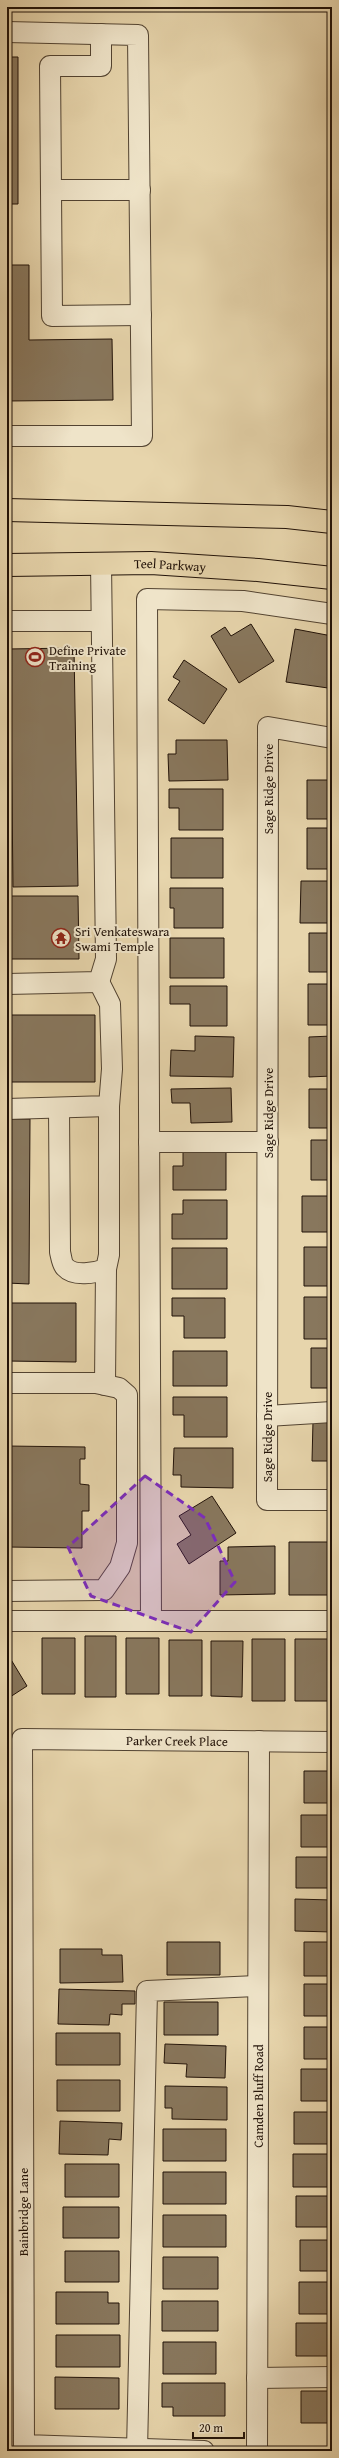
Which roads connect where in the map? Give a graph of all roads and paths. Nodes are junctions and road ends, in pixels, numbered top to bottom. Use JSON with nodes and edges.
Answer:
{"nodes":[{"id":1,"x":7,"y":32,"type":"edge"},
{"id":2,"x":101,"y":34,"type":"junction"},
{"id":3,"x":51,"y":190,"type":"junction"},
{"id":4,"x":140,"y":190,"type":"junction"},
{"id":5,"x":141,"y":315,"type":"junction"},
{"id":6,"x":7,"y":436,"type":"edge"},
{"id":7,"x":7,"y":510,"type":"edge"},
{"id":8,"x":332,"y":522,"type":"edge"},
{"id":9,"x":100,"y":563,"type":"junction"},
{"id":10,"x":7,"y":565,"type":"edge"},
{"id":11,"x":332,"y":578,"type":"edge"},
{"id":12,"x":332,"y":614,"type":"edge"},
{"id":13,"x":7,"y":621,"type":"edge"},
{"id":14,"x":101,"y":621,"type":"junction"},
{"id":15,"x":332,"y":738,"type":"edge"},
{"id":16,"x":99,"y":982,"type":"junction"},
{"id":17,"x":7,"y":984,"type":"edge"},
{"id":18,"x":110,"y":1106,"type":"junction"},
{"id":19,"x":59,"y":1108,"type":"junction"},
{"id":20,"x":7,"y":1109,"type":"edge"},
{"id":21,"x":149,"y":1142,"type":"junction"},
{"id":22,"x":268,"y":1142,"type":"junction"},
{"id":23,"x":106,"y":1269,"type":"junction"},
{"id":24,"x":7,"y":1383,"type":"edge"},
{"id":25,"x":105,"y":1385,"type":"junction"},
{"id":26,"x":332,"y":1412,"type":"edge"},
{"id":27,"x":267,"y":1416,"type":"junction"},
{"id":28,"x":332,"y":1500,"type":"edge"},
{"id":29,"x":7,"y":1591,"type":"edge"},
{"id":30,"x":7,"y":1621,"type":"edge"},
{"id":31,"x":151,"y":1621,"type":"junction"},
{"id":32,"x":332,"y":1621,"type":"edge"},
{"id":33,"x":22,"y":1739,"type":"joint"},
{"id":34,"x":259,"y":1741,"type":"junction"},
{"id":35,"x":332,"y":1742,"type":"edge"},
{"id":36,"x":15,"y":1808,"type":"edge"},
{"id":37,"x":15,"y":1886,"type":"edge"},
{"id":38,"x":15,"y":1967,"type":"edge"},
{"id":39,"x":258,"y":1986,"type":"junction"},
{"id":40,"x":332,"y":2377,"type":"edge"},
{"id":41,"x":258,"y":2378,"type":"junction"},
{"id":42,"x":138,"y":2450,"type":"edge"},
{"id":43,"x":204,"y":2451,"type":"edge"},
{"id":44,"x":258,"y":2451,"type":"edge"}],
"edges":[{"from":1,"to":2,"type":"street"},
{"from":2,"to":3,"type":"street"},
{"from":2,"to":4,"type":"street"},
{"from":3,"to":4,"type":"street"},
{"from":3,"to":5,"type":"street"},
{"from":4,"to":5,"type":"street"},
{"from":5,"to":6,"type":"street"},
{"from":7,"to":8,"type":"main road"},
{"from":9,"to":10,"type":"main road","name":"Teel Parkway"},
{"from":9,"to":11,"type":"main road","name":"Teel Parkway"},
{"from":9,"to":14,"type":"street"},
{"from":12,"to":21,"type":"street"},
{"from":13,"to":14,"type":"street"},
{"from":14,"to":16,"type":"street"},
{"from":15,"to":22,"type":"street","name":"Sage Ridge Drive"},
{"from":16,"to":17,"type":"street"},
{"from":16,"to":18,"type":"street"},
{"from":18,"to":19,"type":"street"},
{"from":18,"to":23,"type":"street"},
{"from":19,"to":20,"type":"street"},
{"from":19,"to":23,"type":"street"},
{"from":21,"to":22,"type":"street"},
{"from":21,"to":31,"type":"street"},
{"from":22,"to":27,"type":"street","name":"Sage Ridge Drive"},
{"from":23,"to":25,"type":"street"},
{"from":24,"to":25,"type":"street"},
{"from":25,"to":29,"type":"street"},
{"from":26,"to":27,"type":"street"},
{"from":27,"to":28,"type":"street","name":"Sage Ridge Drive"},
{"from":30,"to":31,"type":"street"},
{"from":31,"to":32,"type":"street"},
{"from":33,"to":34,"type":"street","name":"Parker Creek Place"},
{"from":33,"to":36,"type":"street","name":"Bainbridge Lane"},
{"from":34,"to":35,"type":"street","name":"Parker Creek Place"},
{"from":34,"to":39,"type":"street","name":"Camden Bluff Road"},
{"from":36,"to":37,"type":"street","name":"Bainbridge Lane"},
{"from":37,"to":38,"type":"street","name":"Bainbridge Lane"},
{"from":38,"to":42,"type":"street","name":"Bainbridge Lane"},
{"from":39,"to":41,"type":"street","name":"Camden Bluff Road"},
{"from":39,"to":42,"type":"street"},
{"from":40,"to":41,"type":"street"},
{"from":41,"to":44,"type":"street","name":"Camden Bluff Road"},
{"from":42,"to":43,"type":"street"}]}
